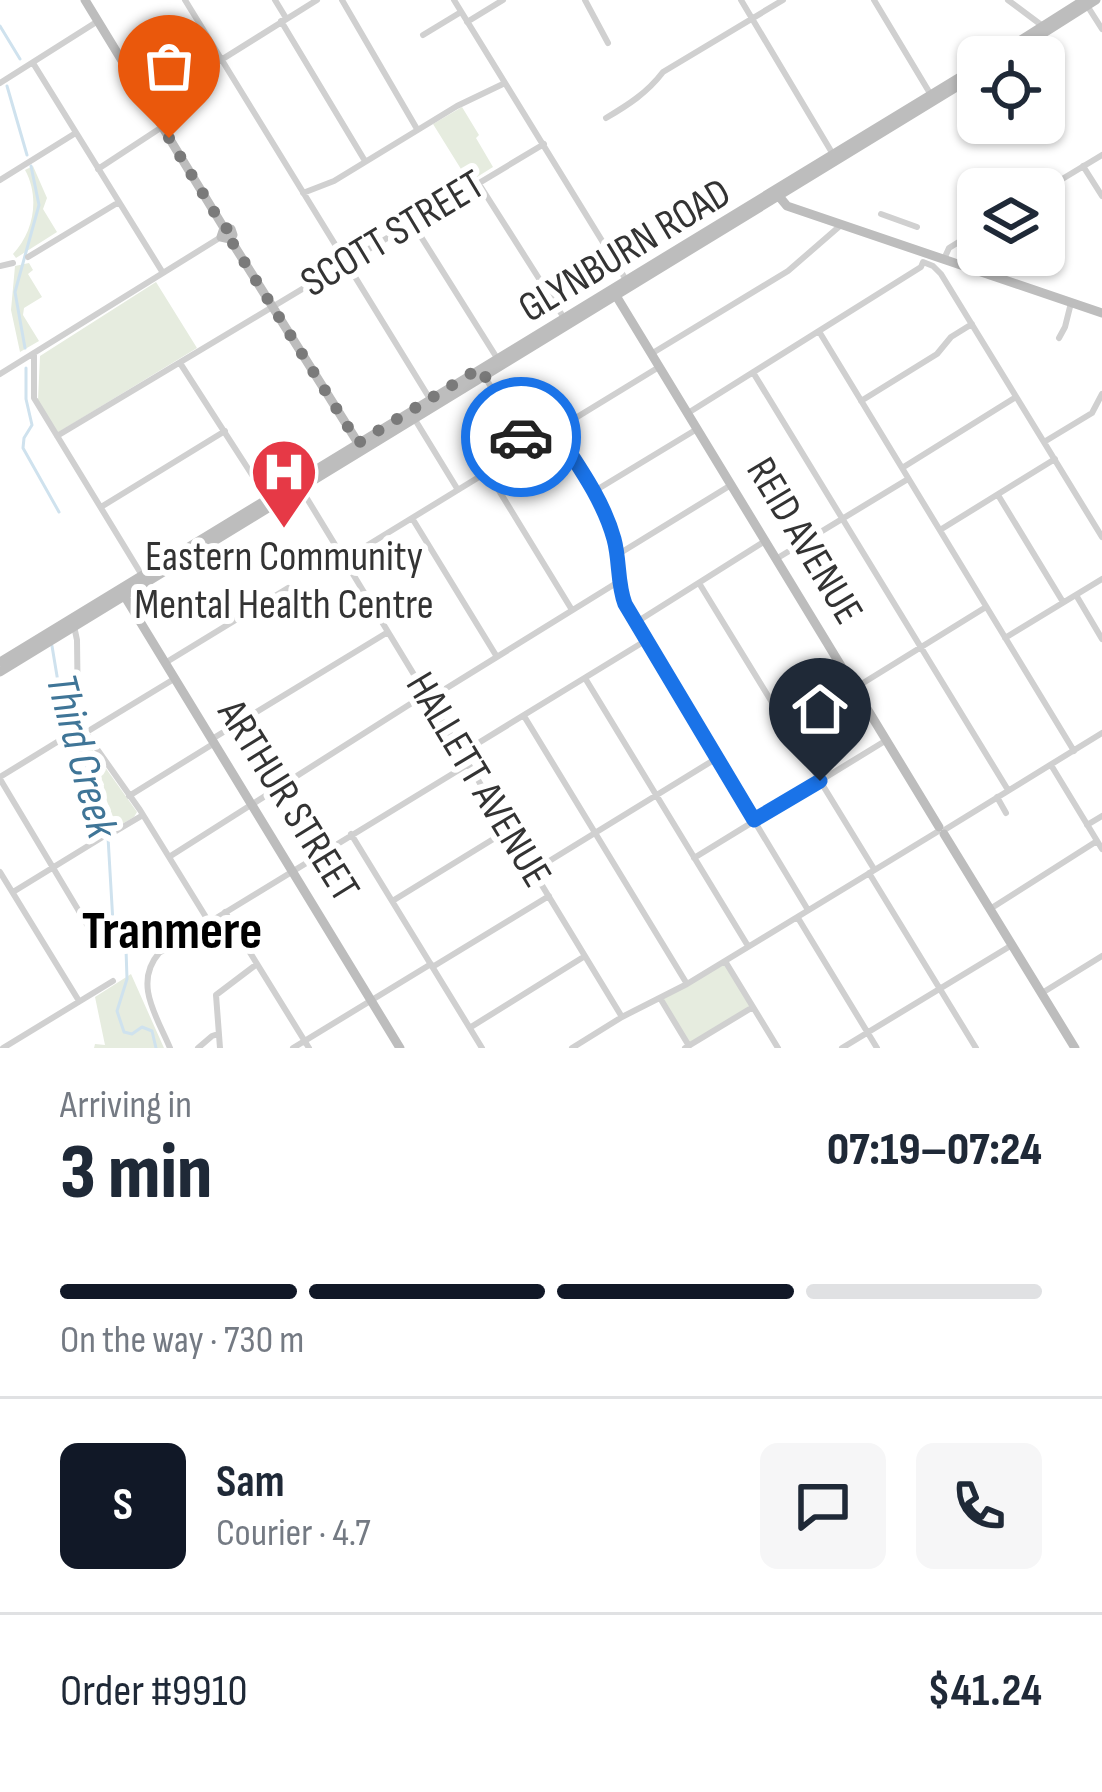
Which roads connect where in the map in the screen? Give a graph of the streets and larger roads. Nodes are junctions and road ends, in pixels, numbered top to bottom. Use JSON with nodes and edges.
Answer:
{"nodes":[{"id":1,"x":85,"y":0,"type":"edge"},
{"id":2,"x":184,"y":0,"type":"edge"},
{"id":3,"x":275,"y":0,"type":"edge"},
{"id":4,"x":317,"y":0,"type":"edge"},
{"id":5,"x":342,"y":0,"type":"edge"},
{"id":6,"x":454,"y":0,"type":"edge"},
{"id":7,"x":503,"y":0,"type":"edge"},
{"id":8,"x":585,"y":0,"type":"edge"},
{"id":9,"x":741,"y":0,"type":"edge"},
{"id":10,"x":783,"y":0,"type":"edge"},
{"id":11,"x":874,"y":0,"type":"edge"},
{"id":12,"x":1009,"y":0,"type":"edge"},
{"id":13,"x":1088,"y":1,"type":"edge"},
{"id":14,"x":461,"y":12,"type":"junction"},
{"id":15,"x":752,"y":19,"type":"junction"},
{"id":16,"x":284,"y":20,"type":"junction"},
{"id":17,"x":98,"y":22,"type":"junction"},
{"id":18,"x":467,"y":22,"type":"junction"},
{"id":19,"x":1045,"y":29,"type":"junction"},
{"id":20,"x":1102,"y":29,"type":"edge"},
{"id":21,"x":423,"y":35,"type":"dead end"},
{"id":22,"x":1032,"y":36,"type":"edge"},
{"id":23,"x":1035,"y":36,"type":"edge"},
{"id":24,"x":608,"y":44,"type":"dead end"},
{"id":25,"x":220,"y":58,"type":"junction"},
{"id":26,"x":33,"y":63,"type":"junction"},
{"id":27,"x":0,"y":83,"type":"edge"},
{"id":28,"x":505,"y":83,"type":"junction"},
{"id":29,"x":957,"y":83,"type":"edge"},
{"id":30,"x":933,"y":97,"type":"junction"},
{"id":31,"x":148,"y":105,"type":"junction"},
{"id":32,"x":606,"y":118,"type":"dead end"},
{"id":33,"x":162,"y":127,"type":"junction"},
{"id":34,"x":417,"y":129,"type":"junction"},
{"id":35,"x":75,"y":134,"type":"junction"},
{"id":36,"x":544,"y":144,"type":"junction"},
{"id":37,"x":1102,"y":155,"type":"edge"},
{"id":38,"x":835,"y":157,"type":"junction"},
{"id":39,"x":365,"y":160,"type":"junction"},
{"id":40,"x":1083,"y":166,"type":"junction"},
{"id":41,"x":98,"y":169,"type":"junction"},
{"id":42,"x":1065,"y":177,"type":"edge"},
{"id":43,"x":0,"y":179,"type":"edge"},
{"id":44,"x":479,"y":184,"type":"junction"},
{"id":45,"x":776,"y":193,"type":"junction"},
{"id":46,"x":302,"y":194,"type":"junction"},
{"id":47,"x":1102,"y":196,"type":"edge"},
{"id":48,"x":119,"y":202,"type":"junction"},
{"id":49,"x":881,"y":214,"type":"dead end"},
{"id":50,"x":412,"y":224,"type":"junction"},
{"id":51,"x":842,"y":224,"type":"junction"},
{"id":52,"x":917,"y":226,"type":"dead end"},
{"id":53,"x":225,"y":235,"type":"junction"},
{"id":54,"x":957,"y":243,"type":"edge"},
{"id":55,"x":916,"y":245,"type":"junction"},
{"id":56,"x":28,"y":257,"type":"dead end"},
{"id":57,"x":944,"y":260,"type":"junction"},
{"id":58,"x":345,"y":261,"type":"junction"},
{"id":59,"x":13,"y":263,"type":"dead end"},
{"id":60,"x":0,"y":266,"type":"edge"},
{"id":61,"x":164,"y":273,"type":"junction"},
{"id":62,"x":628,"y":284,"type":"junction"},
{"id":63,"x":614,"y":292,"type":"junction"},
{"id":64,"x":1072,"y":303,"type":"junction"},
{"id":65,"x":272,"y":306,"type":"junction"},
{"id":66,"x":1102,"y":314,"type":"edge"},
{"id":67,"x":566,"y":321,"type":"junction"},
{"id":68,"x":972,"y":324,"type":"junction"},
{"id":69,"x":820,"y":333,"type":"junction"},
{"id":70,"x":1059,"y":338,"type":"dead end"},
{"id":71,"x":34,"y":353,"type":"junction"},
{"id":72,"x":651,"y":354,"type":"junction"},
{"id":73,"x":499,"y":362,"type":"junction"},
{"id":74,"x":181,"y":363,"type":"junction"},
{"id":75,"x":659,"y":367,"type":"junction"},
{"id":76,"x":482,"y":372,"type":"junction"},
{"id":77,"x":0,"y":374,"type":"edge"},
{"id":78,"x":754,"y":374,"type":"junction"},
{"id":79,"x":1102,"y":396,"type":"edge"},
{"id":80,"x":1016,"y":397,"type":"junction"},
{"id":81,"x":430,"y":399,"type":"junction"},
{"id":82,"x":861,"y":401,"type":"junction"},
{"id":83,"x":688,"y":413,"type":"junction"},
{"id":84,"x":413,"y":418,"type":"junction"},
{"id":85,"x":698,"y":429,"type":"junction"},
{"id":86,"x":555,"y":430,"type":"junction"},
{"id":87,"x":225,"y":431,"type":"junction"},
{"id":88,"x":57,"y":436,"type":"junction"},
{"id":89,"x":1044,"y":442,"type":"junction"},
{"id":90,"x":360,"y":447,"type":"junction"},
{"id":91,"x":527,"y":447,"type":"junction"},
{"id":92,"x":1054,"y":459,"type":"junction"},
{"id":93,"x":902,"y":468,"type":"junction"},
{"id":94,"x":488,"y":471,"type":"junction"},
{"id":95,"x":908,"y":478,"type":"junction"},
{"id":96,"x":298,"y":484,"type":"junction"},
{"id":97,"x":731,"y":485,"type":"junction"},
{"id":98,"x":458,"y":490,"type":"junction"},
{"id":99,"x":593,"y":491,"type":"junction"},
{"id":100,"x":998,"y":495,"type":"junction"},
{"id":101,"x":269,"y":502,"type":"junction"},
{"id":102,"x":101,"y":507,"type":"junction"},
{"id":103,"x":255,"y":517,"type":"junction"},
{"id":104,"x":412,"y":518,"type":"junction"},
{"id":105,"x":842,"y":519,"type":"junction"},
{"id":106,"x":233,"y":520,"type":"junction"},
{"id":107,"x":939,"y":530,"type":"junction"},
{"id":108,"x":1102,"y":537,"type":"edge"},
{"id":109,"x":765,"y":541,"type":"junction"},
{"id":110,"x":617,"y":555,"type":"junction"},
{"id":111,"x":776,"y":559,"type":"junction"},
{"id":112,"x":344,"y":560,"type":"junction"},
{"id":113,"x":144,"y":579,"type":"junction"},
{"id":114,"x":1102,"y":579,"type":"edge"},
{"id":115,"x":618,"y":581,"type":"junction"},
{"id":116,"x":700,"y":583,"type":"junction"},
{"id":117,"x":288,"y":588,"type":"dead end"},
{"id":118,"x":122,"y":592,"type":"junction"},
{"id":119,"x":1076,"y":595,"type":"junction"},
{"id":120,"x":113,"y":602,"type":"junction"},
{"id":121,"x":1063,"y":602,"type":"junction"},
{"id":122,"x":986,"y":607,"type":"junction"},
{"id":123,"x":133,"y":610,"type":"junction"},
{"id":124,"x":572,"y":610,"type":"junction"},
{"id":125,"x":635,"y":623,"type":"junction"},
{"id":126,"x":74,"y":626,"type":"junction"},
{"id":127,"x":388,"y":632,"type":"junction"},
{"id":128,"x":1005,"y":638,"type":"junction"},
{"id":129,"x":1102,"y":638,"type":"edge"},
{"id":130,"x":645,"y":641,"type":"junction"},
{"id":131,"x":921,"y":647,"type":"junction"},
{"id":132,"x":497,"y":657,"type":"junction"},
{"id":133,"x":0,"y":662,"type":"edge"},
{"id":134,"x":165,"y":663,"type":"junction"},
{"id":135,"x":0,"y":672,"type":"edge"},
{"id":136,"x":174,"y":679,"type":"junction"},
{"id":137,"x":584,"y":679,"type":"junction"},
{"id":138,"x":855,"y":688,"type":"junction"},
{"id":139,"x":427,"y":697,"type":"junction"},
{"id":140,"x":524,"y":716,"type":"junction"},
{"id":141,"x":1102,"y":733,"type":"edge"},
{"id":142,"x":85,"y":734,"type":"junction"},
{"id":143,"x":62,"y":740,"type":"dead end"},
{"id":144,"x":887,"y":740,"type":"junction"},
{"id":145,"x":213,"y":741,"type":"junction"},
{"id":146,"x":1074,"y":751,"type":"junction"},
{"id":147,"x":462,"y":753,"type":"junction"},
{"id":148,"x":717,"y":758,"type":"junction"},
{"id":149,"x":468,"y":764,"type":"junction"},
{"id":150,"x":1051,"y":765,"type":"junction"},
{"id":151,"x":0,"y":778,"type":"edge"},
{"id":152,"x":820,"y":781,"type":"junction"},
{"id":153,"x":1008,"y":790,"type":"junction"},
{"id":154,"x":656,"y":795,"type":"junction"},
{"id":155,"x":129,"y":796,"type":"junction"},
{"id":156,"x":997,"y":797,"type":"junction"},
{"id":157,"x":91,"y":802,"type":"dead end"},
{"id":158,"x":252,"y":806,"type":"junction"},
{"id":159,"x":1006,"y":813,"type":"dead end"},
{"id":160,"x":143,"y":815,"type":"junction"},
{"id":161,"x":1102,"y":816,"type":"edge"},
{"id":162,"x":754,"y":820,"type":"junction"},
{"id":163,"x":1087,"y":825,"type":"junction"},
{"id":164,"x":508,"y":830,"type":"junction"},
{"id":165,"x":942,"y":830,"type":"junction"},
{"id":166,"x":116,"y":831,"type":"dead end"},
{"id":167,"x":595,"y":833,"type":"junction"},
{"id":168,"x":351,"y":834,"type":"junction"},
{"id":169,"x":1100,"y":845,"type":"edge"},
{"id":170,"x":169,"y":857,"type":"junction"},
{"id":171,"x":694,"y":858,"type":"junction"},
{"id":172,"x":53,"y":868,"type":"junction"},
{"id":173,"x":292,"y":871,"type":"junction"},
{"id":174,"x":533,"y":871,"type":"junction"},
{"id":175,"x":871,"y":871,"type":"junction"},
{"id":176,"x":0,"y":872,"type":"edge"},
{"id":177,"x":13,"y":892,"type":"junction"},
{"id":178,"x":549,"y":896,"type":"junction"},
{"id":179,"x":392,"y":901,"type":"junction"},
{"id":180,"x":990,"y":909,"type":"junction"},
{"id":181,"x":808,"y":910,"type":"junction"},
{"id":182,"x":225,"y":912,"type":"junction"},
{"id":183,"x":797,"y":916,"type":"junction"},
{"id":184,"x":209,"y":922,"type":"junction"},
{"id":185,"x":95,"y":938,"type":"dead end"},
{"id":186,"x":1012,"y":945,"type":"junction"},
{"id":187,"x":748,"y":946,"type":"junction"},
{"id":188,"x":585,"y":956,"type":"junction"},
{"id":189,"x":1102,"y":956,"type":"edge"},
{"id":190,"x":725,"y":961,"type":"junction"},
{"id":191,"x":257,"y":964,"type":"junction"},
{"id":192,"x":432,"y":965,"type":"junction"},
{"id":193,"x":113,"y":981,"type":"dead end"},
{"id":194,"x":687,"y":984,"type":"junction"},
{"id":195,"x":940,"y":988,"type":"junction"},
{"id":196,"x":1042,"y":993,"type":"junction"},
{"id":197,"x":660,"y":998,"type":"junction"},
{"id":198,"x":79,"y":1001,"type":"junction"},
{"id":199,"x":371,"y":1001,"type":"junction"},
{"id":200,"x":753,"y":1007,"type":"junction"},
{"id":201,"x":622,"y":1017,"type":"junction"},
{"id":202,"x":470,"y":1028,"type":"junction"},
{"id":203,"x":0,"y":1032,"type":"edge"},
{"id":204,"x":868,"y":1032,"type":"junction"},
{"id":205,"x":218,"y":1034,"type":"junction"},
{"id":206,"x":307,"y":1044,"type":"edge"},
{"id":207,"x":7,"y":1047,"type":"edge"},
{"id":208,"x":687,"y":1047,"type":"edge"},
{"id":209,"x":170,"y":1048,"type":"edge"},
{"id":210,"x":199,"y":1048,"type":"edge"},
{"id":211,"x":220,"y":1048,"type":"edge"},
{"id":212,"x":293,"y":1048,"type":"edge"},
{"id":213,"x":400,"y":1048,"type":"edge"},
{"id":214,"x":482,"y":1048,"type":"edge"},
{"id":215,"x":573,"y":1048,"type":"edge"},
{"id":216,"x":778,"y":1048,"type":"edge"},
{"id":217,"x":842,"y":1048,"type":"edge"},
{"id":218,"x":877,"y":1048,"type":"edge"},
{"id":219,"x":976,"y":1048,"type":"edge"},
{"id":220,"x":1076,"y":1048,"type":"edge"}],
"edges":[{"from":1,"to":17,"type":"street"},
{"from":2,"to":25,"type":"street"},
{"from":3,"to":16,"type":"street"},
{"from":4,"to":16,"type":"street"},
{"from":5,"to":34,"type":"street"},
{"from":6,"to":14,"type":"street"},
{"from":7,"to":18,"type":"street"},
{"from":8,"to":24,"type":"street"},
{"from":9,"to":15,"type":"street"},
{"from":10,"to":15,"type":"street"},
{"from":11,"to":30,"type":"street"},
{"from":12,"to":19,"type":"street"},
{"from":13,"to":19,"type":"street"},
{"from":13,"to":20,"type":"street"},
{"from":14,"to":18,"type":"street"},
{"from":14,"to":21,"type":"street"},
{"from":15,"to":32,"type":"street"},
{"from":15,"to":38,"type":"street"},
{"from":16,"to":25,"type":"street"},
{"from":16,"to":39,"type":"street"},
{"from":17,"to":26,"type":"street"},
{"from":17,"to":31,"type":"street"},
{"from":18,"to":28,"type":"street"},
{"from":19,"to":22,"type":"street"},
{"from":19,"to":23,"type":"street"},
{"from":25,"to":31,"type":"street"},
{"from":25,"to":46,"type":"street"},
{"from":26,"to":27,"type":"street"},
{"from":26,"to":35,"type":"street"},
{"from":28,"to":34,"type":"street"},
{"from":28,"to":36,"type":"street"},
{"from":29,"to":30,"type":"street","name":"GLYNBURN ROAD"},
{"from":30,"to":38,"type":"street","name":"GLYNBURN ROAD"},
{"from":31,"to":33,"type":"street"},
{"from":33,"to":41,"type":"street"},
{"from":33,"to":53,"type":"street"},
{"from":34,"to":39,"type":"street"},
{"from":35,"to":41,"type":"street"},
{"from":35,"to":43,"type":"street"},
{"from":36,"to":44,"type":"street","name":"SCOTT STREET"},
{"from":36,"to":62,"type":"street"},
{"from":37,"to":40,"type":"street"},
{"from":38,"to":45,"type":"street","name":"GLYNBURN ROAD"},
{"from":39,"to":46,"type":"street"},
{"from":40,"to":42,"type":"street"},
{"from":40,"to":47,"type":"street"},
{"from":41,"to":48,"type":"street"},
{"from":44,"to":50,"type":"street","name":"SCOTT STREET"},
{"from":44,"to":67,"type":"street"},
{"from":45,"to":51,"type":"street"},
{"from":45,"to":62,"type":"street","name":"GLYNBURN ROAD"},
{"from":46,"to":58,"type":"street"},
{"from":48,"to":56,"type":"street"},
{"from":48,"to":61,"type":"street"},
{"from":49,"to":52,"type":"street"},
{"from":50,"to":58,"type":"street","name":"SCOTT STREET"},
{"from":50,"to":73,"type":"street"},
{"from":51,"to":55,"type":"street"},
{"from":51,"to":72,"type":"street"},
{"from":53,"to":61,"type":"street"},
{"from":53,"to":65,"type":"street"},
{"from":54,"to":57,"type":"street"},
{"from":55,"to":57,"type":"street"},
{"from":55,"to":68,"type":"street"},
{"from":55,"to":69,"type":"street"},
{"from":57,"to":64,"type":"street"},
{"from":58,"to":65,"type":"street","name":"SCOTT STREET"},
{"from":58,"to":81,"type":"street"},
{"from":59,"to":60,"type":"street"},
{"from":61,"to":71,"type":"street"},
{"from":62,"to":63,"type":"street","name":"GLYNBURN ROAD"},
{"from":63,"to":67,"type":"street","name":"GLYNBURN ROAD"},
{"from":63,"to":72,"type":"street","name":"REID AVENUE"},
{"from":64,"to":66,"type":"street"},
{"from":64,"to":70,"type":"street"},
{"from":65,"to":74,"type":"street","name":"SCOTT STREET"},
{"from":65,"to":90,"type":"street"},
{"from":67,"to":73,"type":"street","name":"GLYNBURN ROAD"},
{"from":68,"to":80,"type":"street"},
{"from":68,"to":82,"type":"street"},
{"from":69,"to":78,"type":"street"},
{"from":69,"to":82,"type":"street"},
{"from":71,"to":77,"type":"street"},
{"from":71,"to":88,"type":"street"},
{"from":72,"to":75,"type":"street","name":"REID AVENUE"},
{"from":73,"to":76,"type":"street","name":"GLYNBURN ROAD"},
{"from":74,"to":87,"type":"street"},
{"from":74,"to":88,"type":"street","name":"SCOTT STREET"},
{"from":75,"to":83,"type":"street","name":"REID AVENUE"},
{"from":75,"to":86,"type":"street"},
{"from":76,"to":81,"type":"street","name":"GLYNBURN ROAD"},
{"from":76,"to":84,"type":"street","name":"GLYNBURN ROAD"},
{"from":76,"to":91,"type":"street"},
{"from":78,"to":83,"type":"street"},
{"from":78,"to":105,"type":"street"},
{"from":79,"to":89,"type":"street"},
{"from":80,"to":89,"type":"street"},
{"from":80,"to":93,"type":"street"},
{"from":81,"to":90,"type":"street","name":"GLYNBURN ROAD"},
{"from":82,"to":93,"type":"street"},
{"from":83,"to":85,"type":"street","name":"REID AVENUE"},
{"from":84,"to":90,"type":"street","name":"GLYNBURN ROAD"},
{"from":84,"to":98,"type":"street"},
{"from":85,"to":97,"type":"street","name":"REID AVENUE"},
{"from":85,"to":99,"type":"street"},
{"from":86,"to":91,"type":"street"},
{"from":86,"to":99,"type":"street"},
{"from":87,"to":101,"type":"street"},
{"from":87,"to":102,"type":"street"},
{"from":88,"to":102,"type":"street"},
{"from":89,"to":92,"type":"street"},
{"from":90,"to":96,"type":"street","name":"GLYNBURN ROAD"},
{"from":91,"to":94,"type":"street"},
{"from":92,"to":100,"type":"street"},
{"from":92,"to":108,"type":"street"},
{"from":93,"to":95,"type":"street"},
{"from":94,"to":98,"type":"street"},
{"from":94,"to":124,"type":"street"},
{"from":95,"to":105,"type":"street"},
{"from":95,"to":107,"type":"street"},
{"from":96,"to":101,"type":"street","name":"GLYNBURN ROAD"},
{"from":96,"to":112,"type":"street","name":"HALLETT AVENUE"},
{"from":97,"to":109,"type":"street","name":"REID AVENUE"},
{"from":97,"to":110,"type":"street"},
{"from":98,"to":104,"type":"street"},
{"from":99,"to":110,"type":"street"},
{"from":100,"to":107,"type":"street"},
{"from":100,"to":121,"type":"street"},
{"from":101,"to":103,"type":"street","name":"GLYNBURN ROAD"},
{"from":101,"to":106,"type":"street","name":"GLYNBURN ROAD"},
{"from":102,"to":113,"type":"street"},
{"from":103,"to":106,"type":"street"},
{"from":103,"to":113,"type":"street","name":"GLYNBURN ROAD"},
{"from":104,"to":112,"type":"street"},
{"from":104,"to":132,"type":"street"},
{"from":105,"to":111,"type":"street"},
{"from":105,"to":131,"type":"street"},
{"from":106,"to":113,"type":"street","name":"GLYNBURN ROAD"},
{"from":107,"to":122,"type":"street"},
{"from":109,"to":111,"type":"street","name":"REID AVENUE"},
{"from":109,"to":116,"type":"street"},
{"from":110,"to":115,"type":"street"},
{"from":111,"to":138,"type":"street","name":"REID AVENUE"},
{"from":112,"to":127,"type":"street","name":"HALLETT AVENUE"},
{"from":113,"to":118,"type":"street","name":"GLYNBURN ROAD"},
{"from":114,"to":119,"type":"street"},
{"from":115,"to":124,"type":"street"},
{"from":115,"to":125,"type":"street"},
{"from":116,"to":125,"type":"street"},
{"from":116,"to":152,"type":"street"},
{"from":117,"to":134,"type":"street"},
{"from":118,"to":120,"type":"street","name":"GLYNBURN ROAD"},
{"from":118,"to":123,"type":"street","name":"ARTHUR STREET"},
{"from":118,"to":133,"type":"street","name":"GLYNBURN ROAD"},
{"from":119,"to":121,"type":"street"},
{"from":119,"to":129,"type":"street"},
{"from":120,"to":123,"type":"street"},
{"from":120,"to":126,"type":"street","name":"GLYNBURN ROAD"},
{"from":121,"to":128,"type":"street"},
{"from":122,"to":128,"type":"street"},
{"from":122,"to":131,"type":"street"},
{"from":123,"to":134,"type":"street","name":"ARTHUR STREET"},
{"from":124,"to":132,"type":"street"},
{"from":125,"to":130,"type":"street"},
{"from":126,"to":135,"type":"street","name":"GLYNBURN ROAD"},
{"from":126,"to":142,"type":"street"},
{"from":127,"to":139,"type":"street","name":"HALLETT AVENUE"},
{"from":127,"to":145,"type":"street"},
{"from":128,"to":146,"type":"street"},
{"from":130,"to":137,"type":"street"},
{"from":130,"to":148,"type":"street"},
{"from":131,"to":138,"type":"street"},
{"from":131,"to":153,"type":"street"},
{"from":132,"to":139,"type":"street"},
{"from":134,"to":136,"type":"street","name":"ARTHUR STREET"},
{"from":136,"to":142,"type":"street"},
{"from":136,"to":145,"type":"street","name":"ARTHUR STREET"},
{"from":137,"to":140,"type":"street"},
{"from":137,"to":154,"type":"street"},
{"from":138,"to":144,"type":"street","name":"REID AVENUE"},
{"from":139,"to":147,"type":"street","name":"HALLETT AVENUE"},
{"from":139,"to":158,"type":"street"},
{"from":140,"to":147,"type":"street"},
{"from":140,"to":167,"type":"street"},
{"from":141,"to":146,"type":"street"},
{"from":142,"to":155,"type":"street"},
{"from":143,"to":151,"type":"street"},
{"from":144,"to":152,"type":"street"},
{"from":144,"to":165,"type":"street","name":"REID AVENUE"},
{"from":145,"to":155,"type":"street"},
{"from":145,"to":158,"type":"street","name":"ARTHUR STREET"},
{"from":146,"to":150,"type":"street"},
{"from":147,"to":149,"type":"street","name":"HALLETT AVENUE"},
{"from":148,"to":154,"type":"street"},
{"from":148,"to":162,"type":"street"},
{"from":149,"to":164,"type":"street","name":"HALLETT AVENUE"},
{"from":149,"to":168,"type":"street"},
{"from":150,"to":153,"type":"street"},
{"from":150,"to":163,"type":"street"},
{"from":151,"to":172,"type":"street"},
{"from":152,"to":162,"type":"street"},
{"from":152,"to":175,"type":"street"},
{"from":153,"to":156,"type":"street"},
{"from":154,"to":167,"type":"street"},
{"from":154,"to":171,"type":"street"},
{"from":155,"to":160,"type":"street"},
{"from":156,"to":159,"type":"street"},
{"from":156,"to":165,"type":"street"},
{"from":157,"to":172,"type":"street"},
{"from":158,"to":170,"type":"street"},
{"from":158,"to":173,"type":"street","name":"ARTHUR STREET"},
{"from":160,"to":166,"type":"street"},
{"from":160,"to":170,"type":"street"},
{"from":161,"to":163,"type":"street"},
{"from":162,"to":171,"type":"street"},
{"from":162,"to":181,"type":"street"},
{"from":163,"to":169,"type":"street"},
{"from":164,"to":174,"type":"street","name":"HALLETT AVENUE"},
{"from":164,"to":179,"type":"street"},
{"from":165,"to":175,"type":"street"},
{"from":165,"to":180,"type":"street","name":"REID AVENUE"},
{"from":167,"to":174,"type":"street"},
{"from":167,"to":194,"type":"street"},
{"from":168,"to":173,"type":"street"},
{"from":168,"to":179,"type":"street"},
{"from":169,"to":180,"type":"street"},
{"from":170,"to":184,"type":"street"},
{"from":171,"to":187,"type":"street"},
{"from":172,"to":177,"type":"street"},
{"from":172,"to":185,"type":"street"},
{"from":173,"to":182,"type":"street"},
{"from":173,"to":199,"type":"street","name":"ARTHUR STREET"},
{"from":174,"to":178,"type":"street","name":"HALLETT AVENUE"},
{"from":175,"to":181,"type":"street"},
{"from":175,"to":195,"type":"street"},
{"from":176,"to":177,"type":"street"},
{"from":177,"to":198,"type":"street"},
{"from":178,"to":188,"type":"street","name":"HALLETT AVENUE"},
{"from":178,"to":192,"type":"street"},
{"from":179,"to":192,"type":"street"},
{"from":180,"to":186,"type":"street","name":"REID AVENUE"},
{"from":181,"to":183,"type":"street"},
{"from":182,"to":184,"type":"street"},
{"from":182,"to":191,"type":"street"},
{"from":183,"to":187,"type":"street"},
{"from":183,"to":204,"type":"street"},
{"from":184,"to":209,"type":"street"},
{"from":186,"to":195,"type":"street"},
{"from":186,"to":196,"type":"street","name":"REID AVENUE"},
{"from":187,"to":190,"type":"street"},
{"from":188,"to":201,"type":"street","name":"HALLETT AVENUE"},
{"from":188,"to":202,"type":"street"},
{"from":189,"to":196,"type":"street"},
{"from":190,"to":194,"type":"street"},
{"from":190,"to":200,"type":"street"},
{"from":191,"to":205,"type":"street"},
{"from":191,"to":206,"type":"street"},
{"from":192,"to":199,"type":"street"},
{"from":192,"to":202,"type":"street"},
{"from":193,"to":198,"type":"street"},
{"from":194,"to":197,"type":"street"},
{"from":195,"to":204,"type":"street"},
{"from":195,"to":219,"type":"street"},
{"from":196,"to":220,"type":"street","name":"REID AVENUE"},
{"from":197,"to":201,"type":"street"},
{"from":197,"to":208,"type":"street"},
{"from":198,"to":207,"type":"street"},
{"from":199,"to":206,"type":"street"},
{"from":199,"to":213,"type":"street","name":"ARTHUR STREET"},
{"from":200,"to":208,"type":"street"},
{"from":200,"to":216,"type":"street"},
{"from":201,"to":215,"type":"street"},
{"from":202,"to":214,"type":"street"},
{"from":203,"to":207,"type":"street"},
{"from":204,"to":217,"type":"street"},
{"from":204,"to":218,"type":"street"},
{"from":205,"to":210,"type":"street"},
{"from":205,"to":211,"type":"street"},
{"from":206,"to":212,"type":"street"}]}
